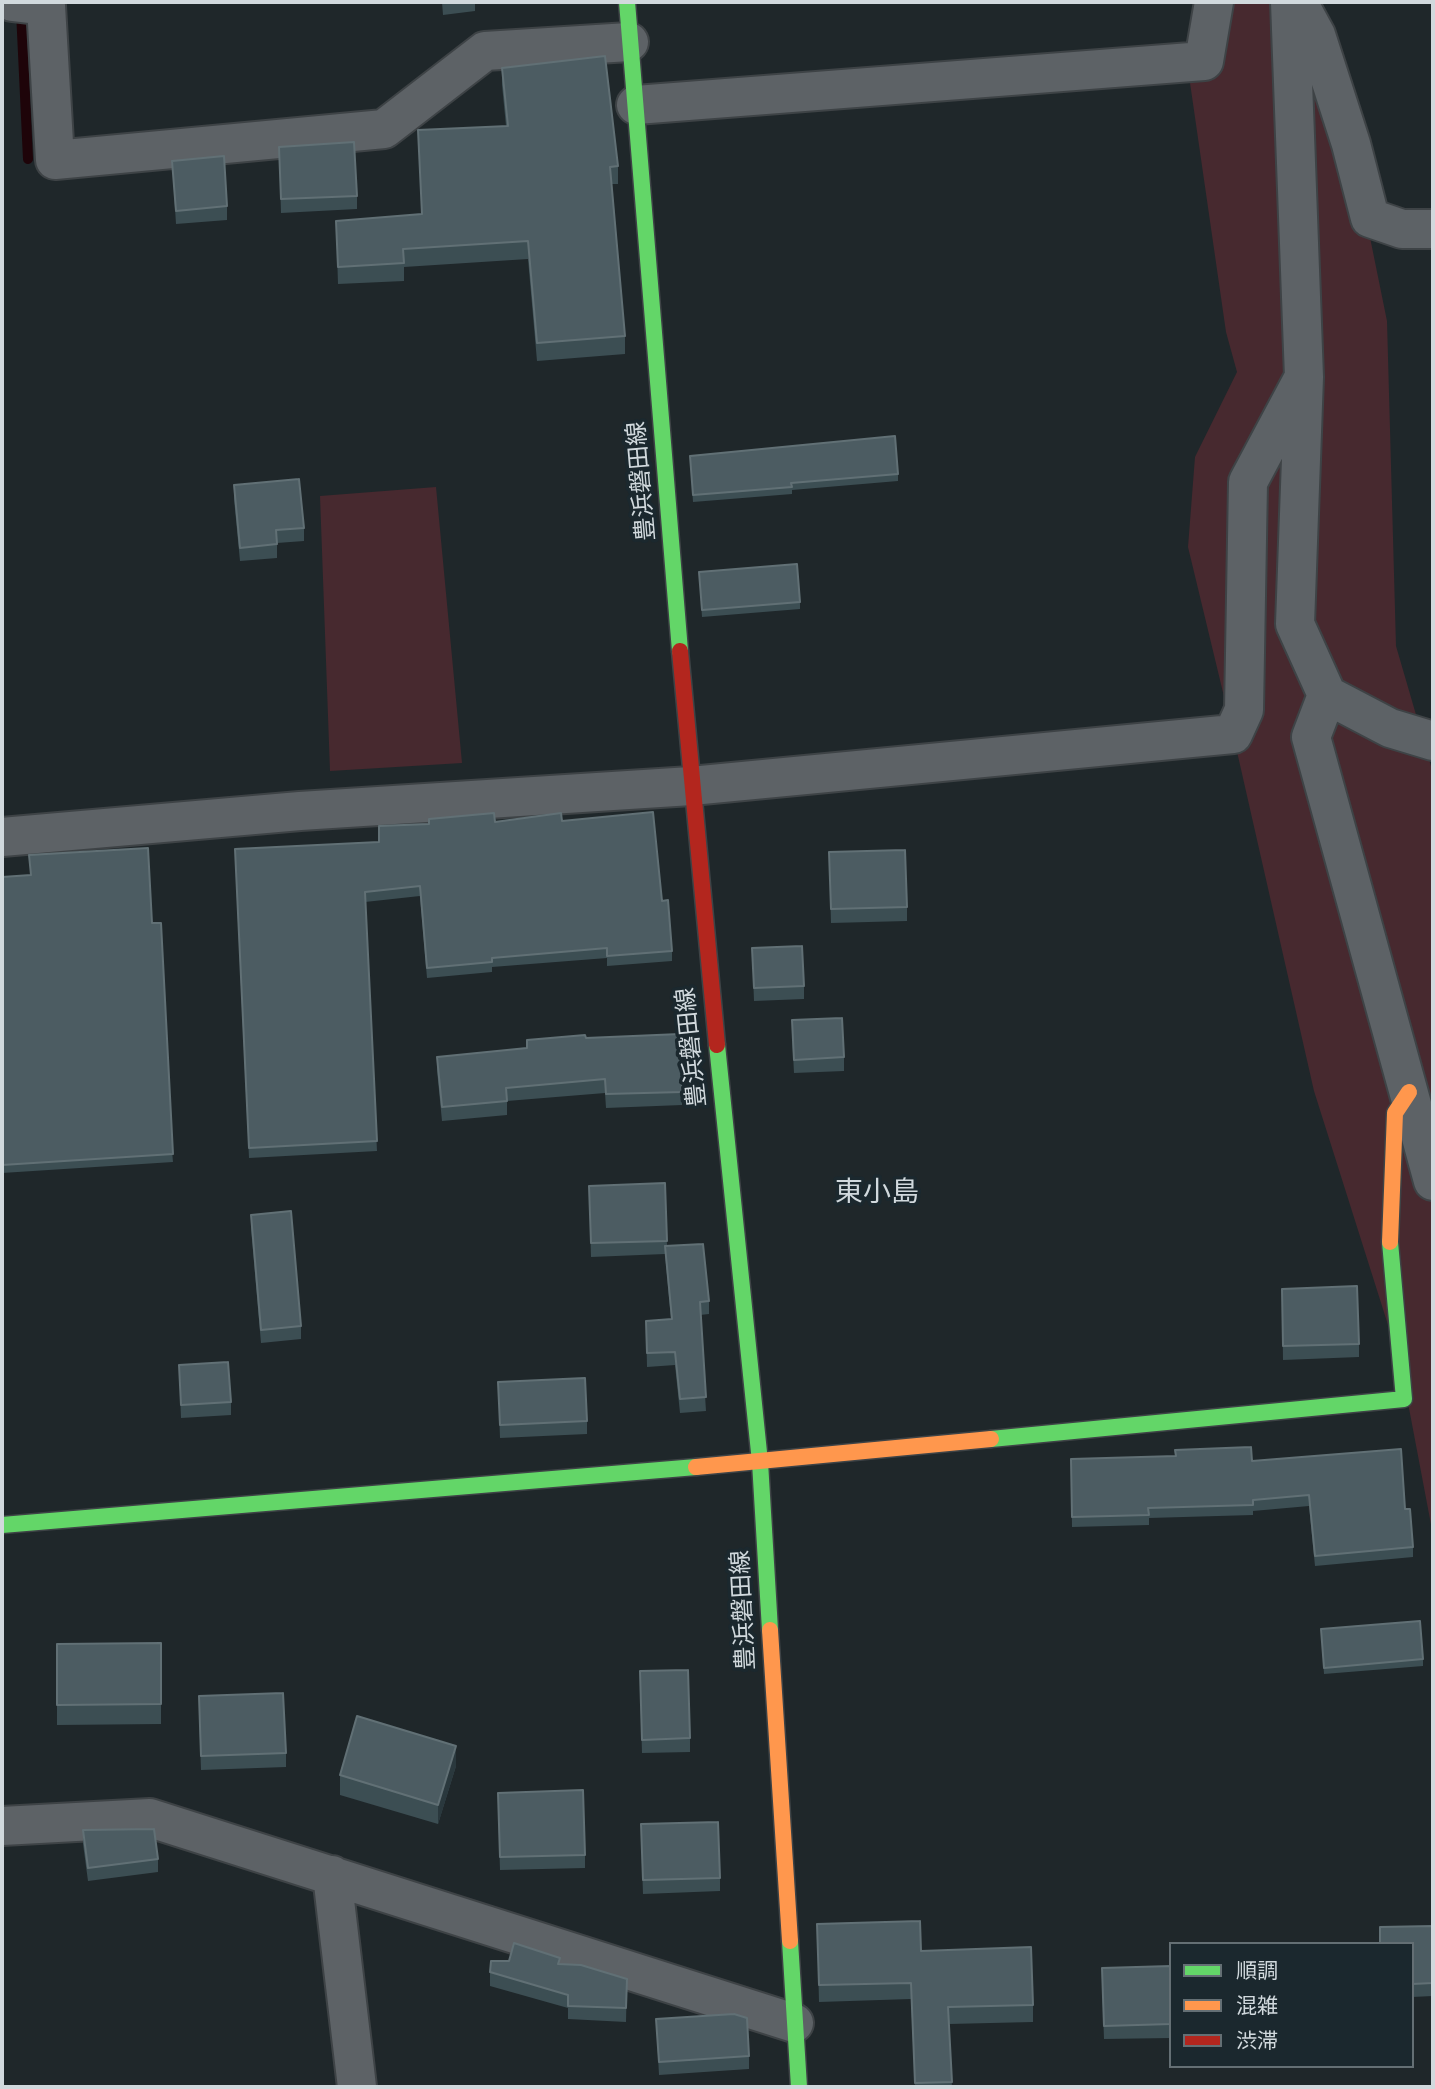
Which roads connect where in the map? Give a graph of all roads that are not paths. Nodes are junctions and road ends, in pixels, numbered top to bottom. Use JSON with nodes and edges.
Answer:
{"nodes":[{"id":1,"x":627,"y":2,"type":"edge"},
{"id":2,"x":1214,"y":2,"type":"edge"},
{"id":3,"x":1290,"y":2,"type":"edge"},
{"id":4,"x":1298,"y":2,"type":"edge"},
{"id":5,"x":21,"y":3,"type":"edge"},
{"id":6,"x":629,"y":42,"type":"junction"},
{"id":7,"x":636,"y":105,"type":"junction"},
{"id":8,"x":1433,"y":229,"type":"edge"},
{"id":9,"x":1304,"y":377,"type":"junction"},
{"id":10,"x":1326,"y":695,"type":"junction"},
{"id":11,"x":1433,"y":741,"type":"edge"},
{"id":12,"x":691,"y":786,"type":"junction"},
{"id":13,"x":2,"y":837,"type":"edge"},
{"id":14,"x":1409,"y":1091,"type":"junction"},
{"id":15,"x":1433,"y":1181,"type":"edge"},
{"id":16,"x":760,"y":1462,"type":"junction"},
{"id":17,"x":2,"y":1524,"type":"edge"},
{"id":18,"x":2,"y":1826,"type":"edge"},
{"id":19,"x":332,"y":1875,"type":"junction"},
{"id":20,"x":794,"y":2023,"type":"junction"},
{"id":21,"x":357,"y":2087,"type":"edge"},
{"id":22,"x":799,"y":2087,"type":"edge"}],
"edges":[{"from":1,"to":6,"type":"main road","name":"豊浜磐田線"},
{"from":2,"to":7,"type":"street"},
{"from":3,"to":9,"type":"street"},
{"from":4,"to":8,"type":"street"},
{"from":5,"to":6,"type":"street"},
{"from":6,"to":7,"type":"main road","name":"豊浜磐田線"},
{"from":7,"to":12,"type":"main road","name":"豊浜磐田線"},
{"from":9,"to":10,"type":"street"},
{"from":9,"to":12,"type":"street"},
{"from":10,"to":11,"type":"street"},
{"from":10,"to":14,"type":"street"},
{"from":12,"to":13,"type":"street"},
{"from":12,"to":16,"type":"main road","name":"豊浜磐田線"},
{"from":14,"to":15,"type":"street"},
{"from":14,"to":16,"type":"main road"},
{"from":16,"to":17,"type":"main road"},
{"from":16,"to":20,"type":"main road","name":"豊浜磐田線"},
{"from":18,"to":19,"type":"street"},
{"from":19,"to":20,"type":"street"},
{"from":19,"to":21,"type":"street"},
{"from":20,"to":22,"type":"main road","name":"豊浜磐田線"}]}
